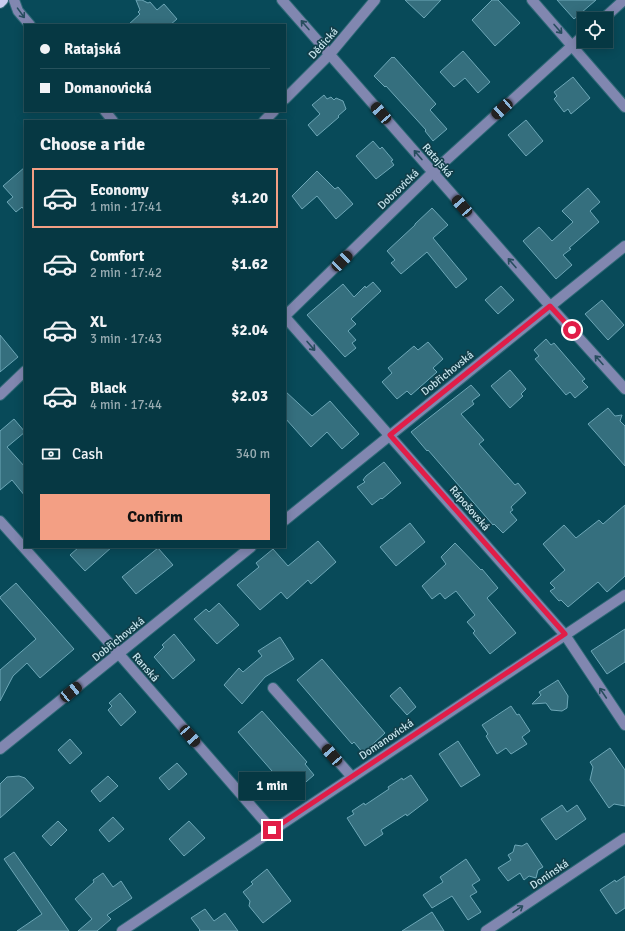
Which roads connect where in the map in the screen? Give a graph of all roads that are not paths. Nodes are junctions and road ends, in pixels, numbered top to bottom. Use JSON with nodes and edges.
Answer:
{"nodes":[{"id":1,"x":3,"y":0,"type":"edge"},
{"id":2,"x":14,"y":0,"type":"edge"},
{"id":3,"x":282,"y":0,"type":"edge"},
{"id":4,"x":376,"y":0,"type":"edge"},
{"id":5,"x":532,"y":0,"type":"edge"},
{"id":6,"x":624,"y":0,"type":"edge"},
{"id":7,"x":0,"y":3,"type":"edge"},
{"id":8,"x":611,"y":12,"type":"edge"},
{"id":9,"x":29,"y":24,"type":"edge"},
{"id":10,"x":577,"y":41,"type":"edge"},
{"id":11,"x":572,"y":46,"type":"junction"},
{"id":12,"x":330,"y":54,"type":"junction"},
{"id":13,"x":286,"y":98,"type":"edge"},
{"id":14,"x":625,"y":107,"type":"edge"},
{"id":15,"x":106,"y":112,"type":"edge"},
{"id":16,"x":273,"y":112,"type":"edge"},
{"id":17,"x":113,"y":120,"type":"edge"},
{"id":18,"x":265,"y":120,"type":"edge"},
{"id":19,"x":433,"y":172,"type":"junction"},
{"id":20,"x":625,"y":246,"type":"edge"},
{"id":21,"x":550,"y":306,"type":"junction"},
{"id":22,"x":286,"y":315,"type":"edge"},
{"id":23,"x":286,"y":317,"type":"edge"},
{"id":24,"x":24,"y":372,"type":"edge"},
{"id":25,"x":625,"y":389,"type":"edge"},
{"id":26,"x":0,"y":395,"type":"edge"},
{"id":27,"x":390,"y":435,"type":"junction"},
{"id":28,"x":286,"y":519,"type":"edge"},
{"id":29,"x":0,"y":520,"type":"edge"},
{"id":30,"x":24,"y":547,"type":"edge"},
{"id":31,"x":25,"y":548,"type":"edge"},
{"id":32,"x":250,"y":548,"type":"edge"},
{"id":33,"x":625,"y":595,"type":"edge"},
{"id":34,"x":565,"y":634,"type":"junction"},
{"id":35,"x":118,"y":654,"type":"junction"},
{"id":36,"x":274,"y":688,"type":"dead end"},
{"id":37,"x":625,"y":726,"type":"edge"},
{"id":38,"x":0,"y":749,"type":"edge"},
{"id":39,"x":352,"y":777,"type":"junction"},
{"id":40,"x":272,"y":830,"type":"junction"},
{"id":41,"x":625,"y":838,"type":"edge"},
{"id":42,"x":122,"y":931,"type":"edge"},
{"id":43,"x":486,"y":931,"type":"edge"}],
"edges":[{"from":1,"to":7,"type":"main road"},
{"from":2,"to":9,"type":"street","one_way":true},
{"from":12,"to":3,"type":"street","name":"Ratajská","one_way":true},
{"from":4,"to":12,"type":"street","name":"Dědická"},
{"from":5,"to":11,"type":"street","one_way":true},
{"from":6,"to":8,"type":"street"},
{"from":10,"to":11,"type":"street","name":"Dobrovická"},
{"from":11,"to":14,"type":"street"},
{"from":11,"to":19,"type":"street","name":"Dobrovická"},
{"from":12,"to":13,"type":"street","name":"Dědická"},
{"from":19,"to":12,"type":"street","name":"Ratajská","one_way":true},
{"from":15,"to":17,"type":"street"},
{"from":16,"to":18,"type":"street"},
{"from":21,"to":19,"type":"street","name":"Ratajská","one_way":true},
{"from":19,"to":22,"type":"street","name":"Dobrovická"},
{"from":20,"to":21,"type":"street","name":"Dobřichovská"},
{"from":25,"to":21,"type":"street","name":"Ratajská","one_way":true},
{"from":21,"to":27,"type":"street","name":"Dobřichovská"},
{"from":23,"to":27,"type":"street","name":"Rápošovská","one_way":true},
{"from":24,"to":26,"type":"street"},
{"from":27,"to":28,"type":"street","name":"Dobřichovská"},
{"from":27,"to":34,"type":"street","name":"Rápošovská"},
{"from":29,"to":30,"type":"street","name":"Ranská"},
{"from":31,"to":35,"type":"street","name":"Ranská"},
{"from":32,"to":35,"type":"street","name":"Dobřichovská"},
{"from":33,"to":34,"type":"street","name":"Domanovická"},
{"from":37,"to":34,"type":"street","name":"Rápošovská","one_way":true},
{"from":34,"to":39,"type":"street","name":"Domanovická"},
{"from":35,"to":38,"type":"street","name":"Dobřichovská"},
{"from":35,"to":40,"type":"street","name":"Ranská"},
{"from":36,"to":39,"type":"street"},
{"from":39,"to":40,"type":"street","name":"Domanovická"},
{"from":40,"to":42,"type":"street","name":"Domanovická"},
{"from":43,"to":41,"type":"street","name":"Donínská","one_way":true}]}
